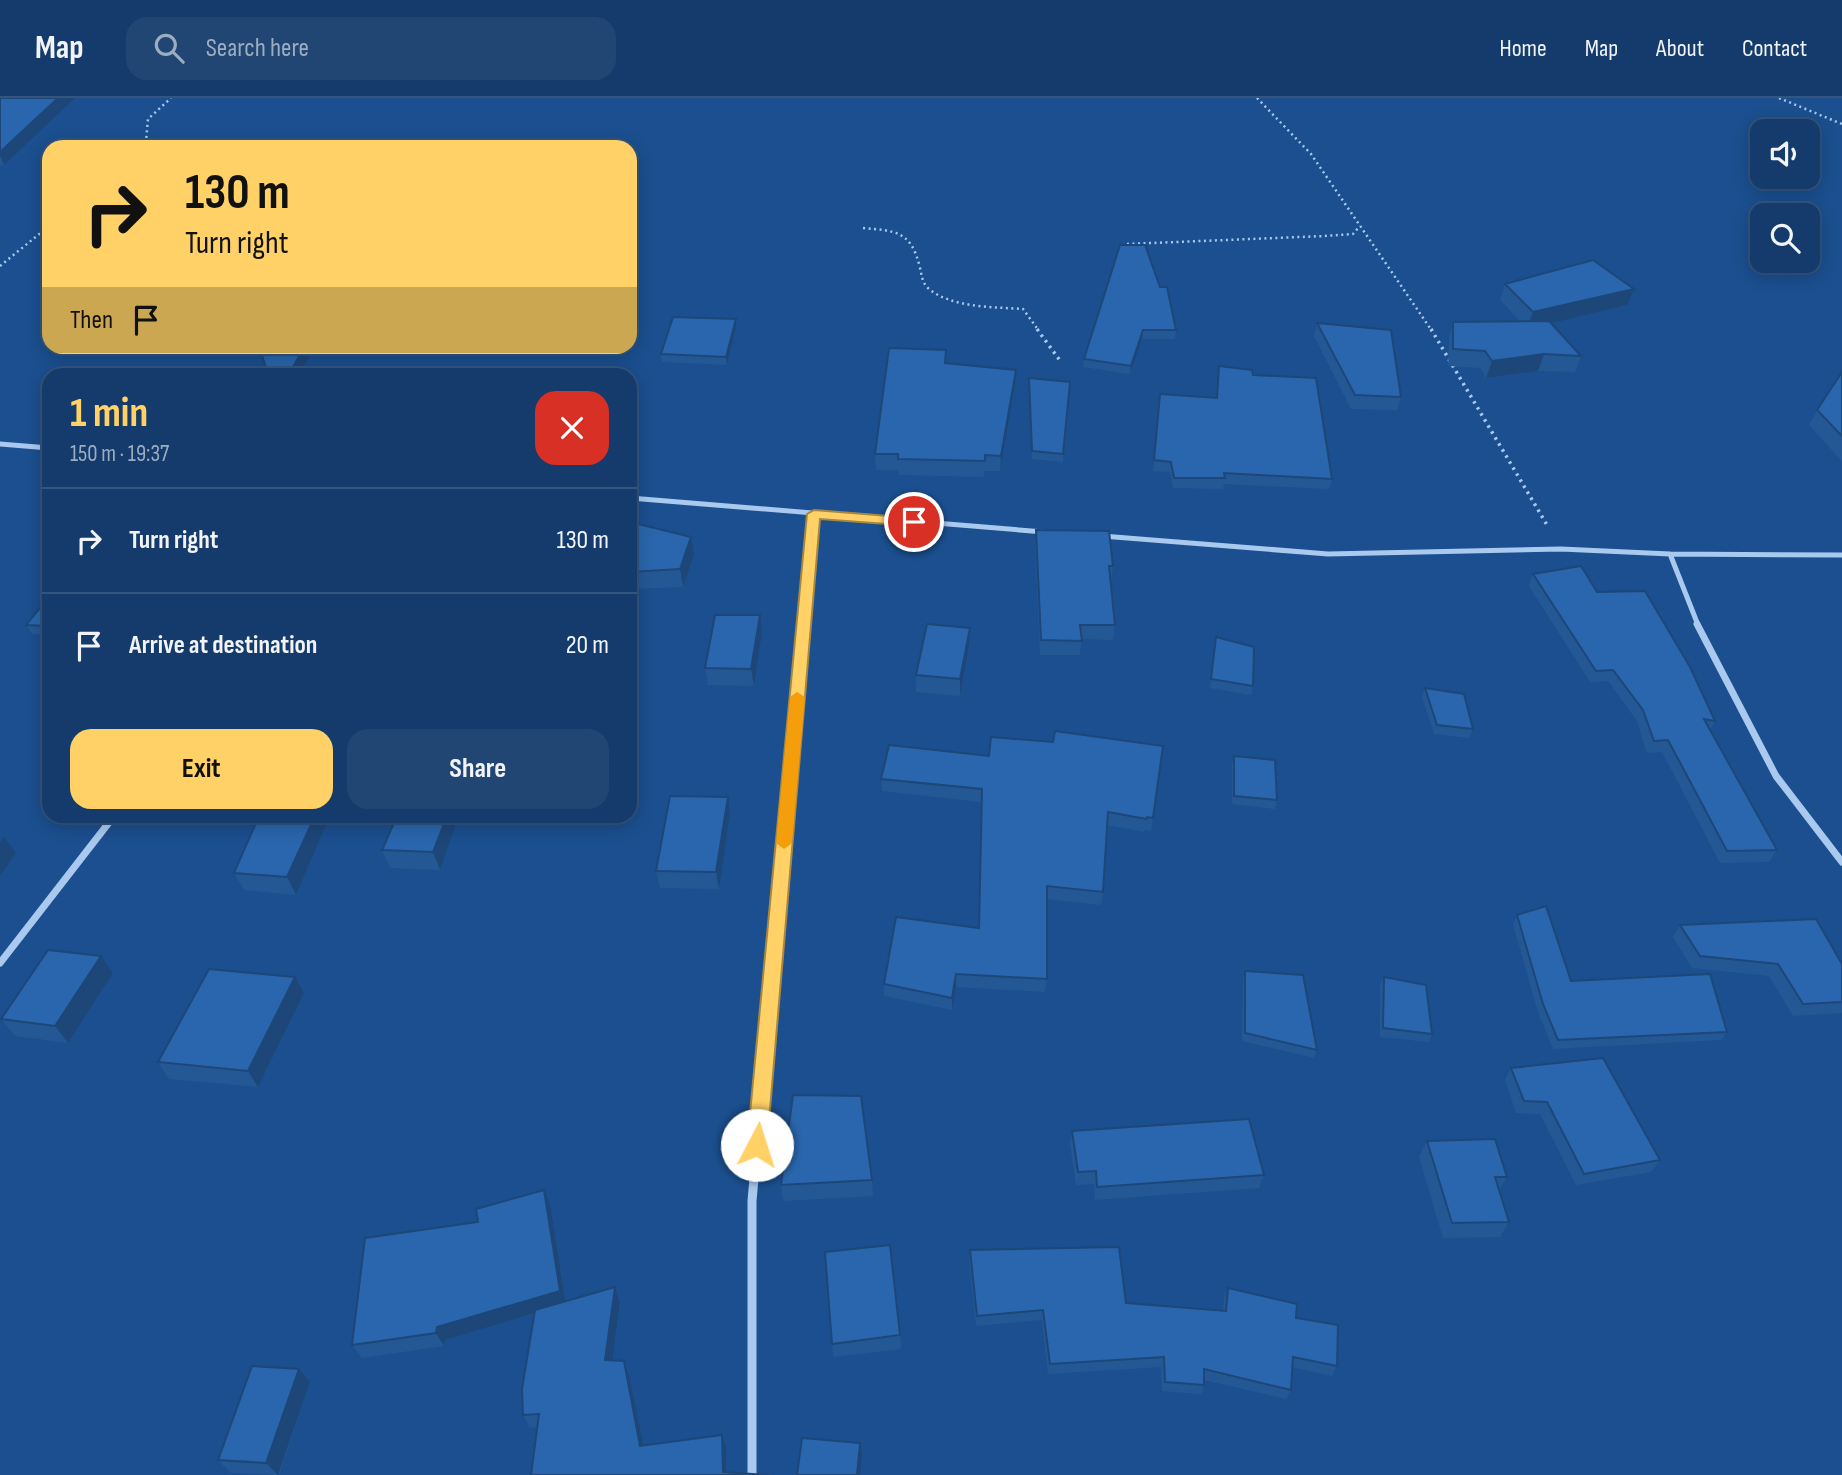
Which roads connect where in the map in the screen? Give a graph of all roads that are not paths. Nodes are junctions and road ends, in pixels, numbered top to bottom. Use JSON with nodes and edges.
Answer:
{"nodes":[{"id":1,"x":0,"y":444,"type":"edge"},
{"id":2,"x":42,"y":447,"type":"edge"},
{"id":3,"x":637,"y":499,"type":"edge"},
{"id":4,"x":814,"y":514,"type":"junction"},
{"id":5,"x":1055,"y":533,"type":"edge"},
{"id":6,"x":1095,"y":536,"type":"edge"},
{"id":7,"x":1670,"y":554,"type":"junction"},
{"id":8,"x":1842,"y":555,"type":"edge"},
{"id":9,"x":109,"y":823,"type":"edge"},
{"id":10,"x":1842,"y":862,"type":"edge"},
{"id":11,"x":0,"y":964,"type":"edge"},
{"id":12,"x":752,"y":1475,"type":"edge"}],
"edges":[{"from":1,"to":2,"type":"street"},
{"from":3,"to":4,"type":"street"},
{"from":4,"to":5,"type":"street"},
{"from":4,"to":12,"type":"street"},
{"from":6,"to":7,"type":"street"},
{"from":7,"to":8,"type":"street"},
{"from":7,"to":10,"type":"street"},
{"from":9,"to":11,"type":"street"}]}
